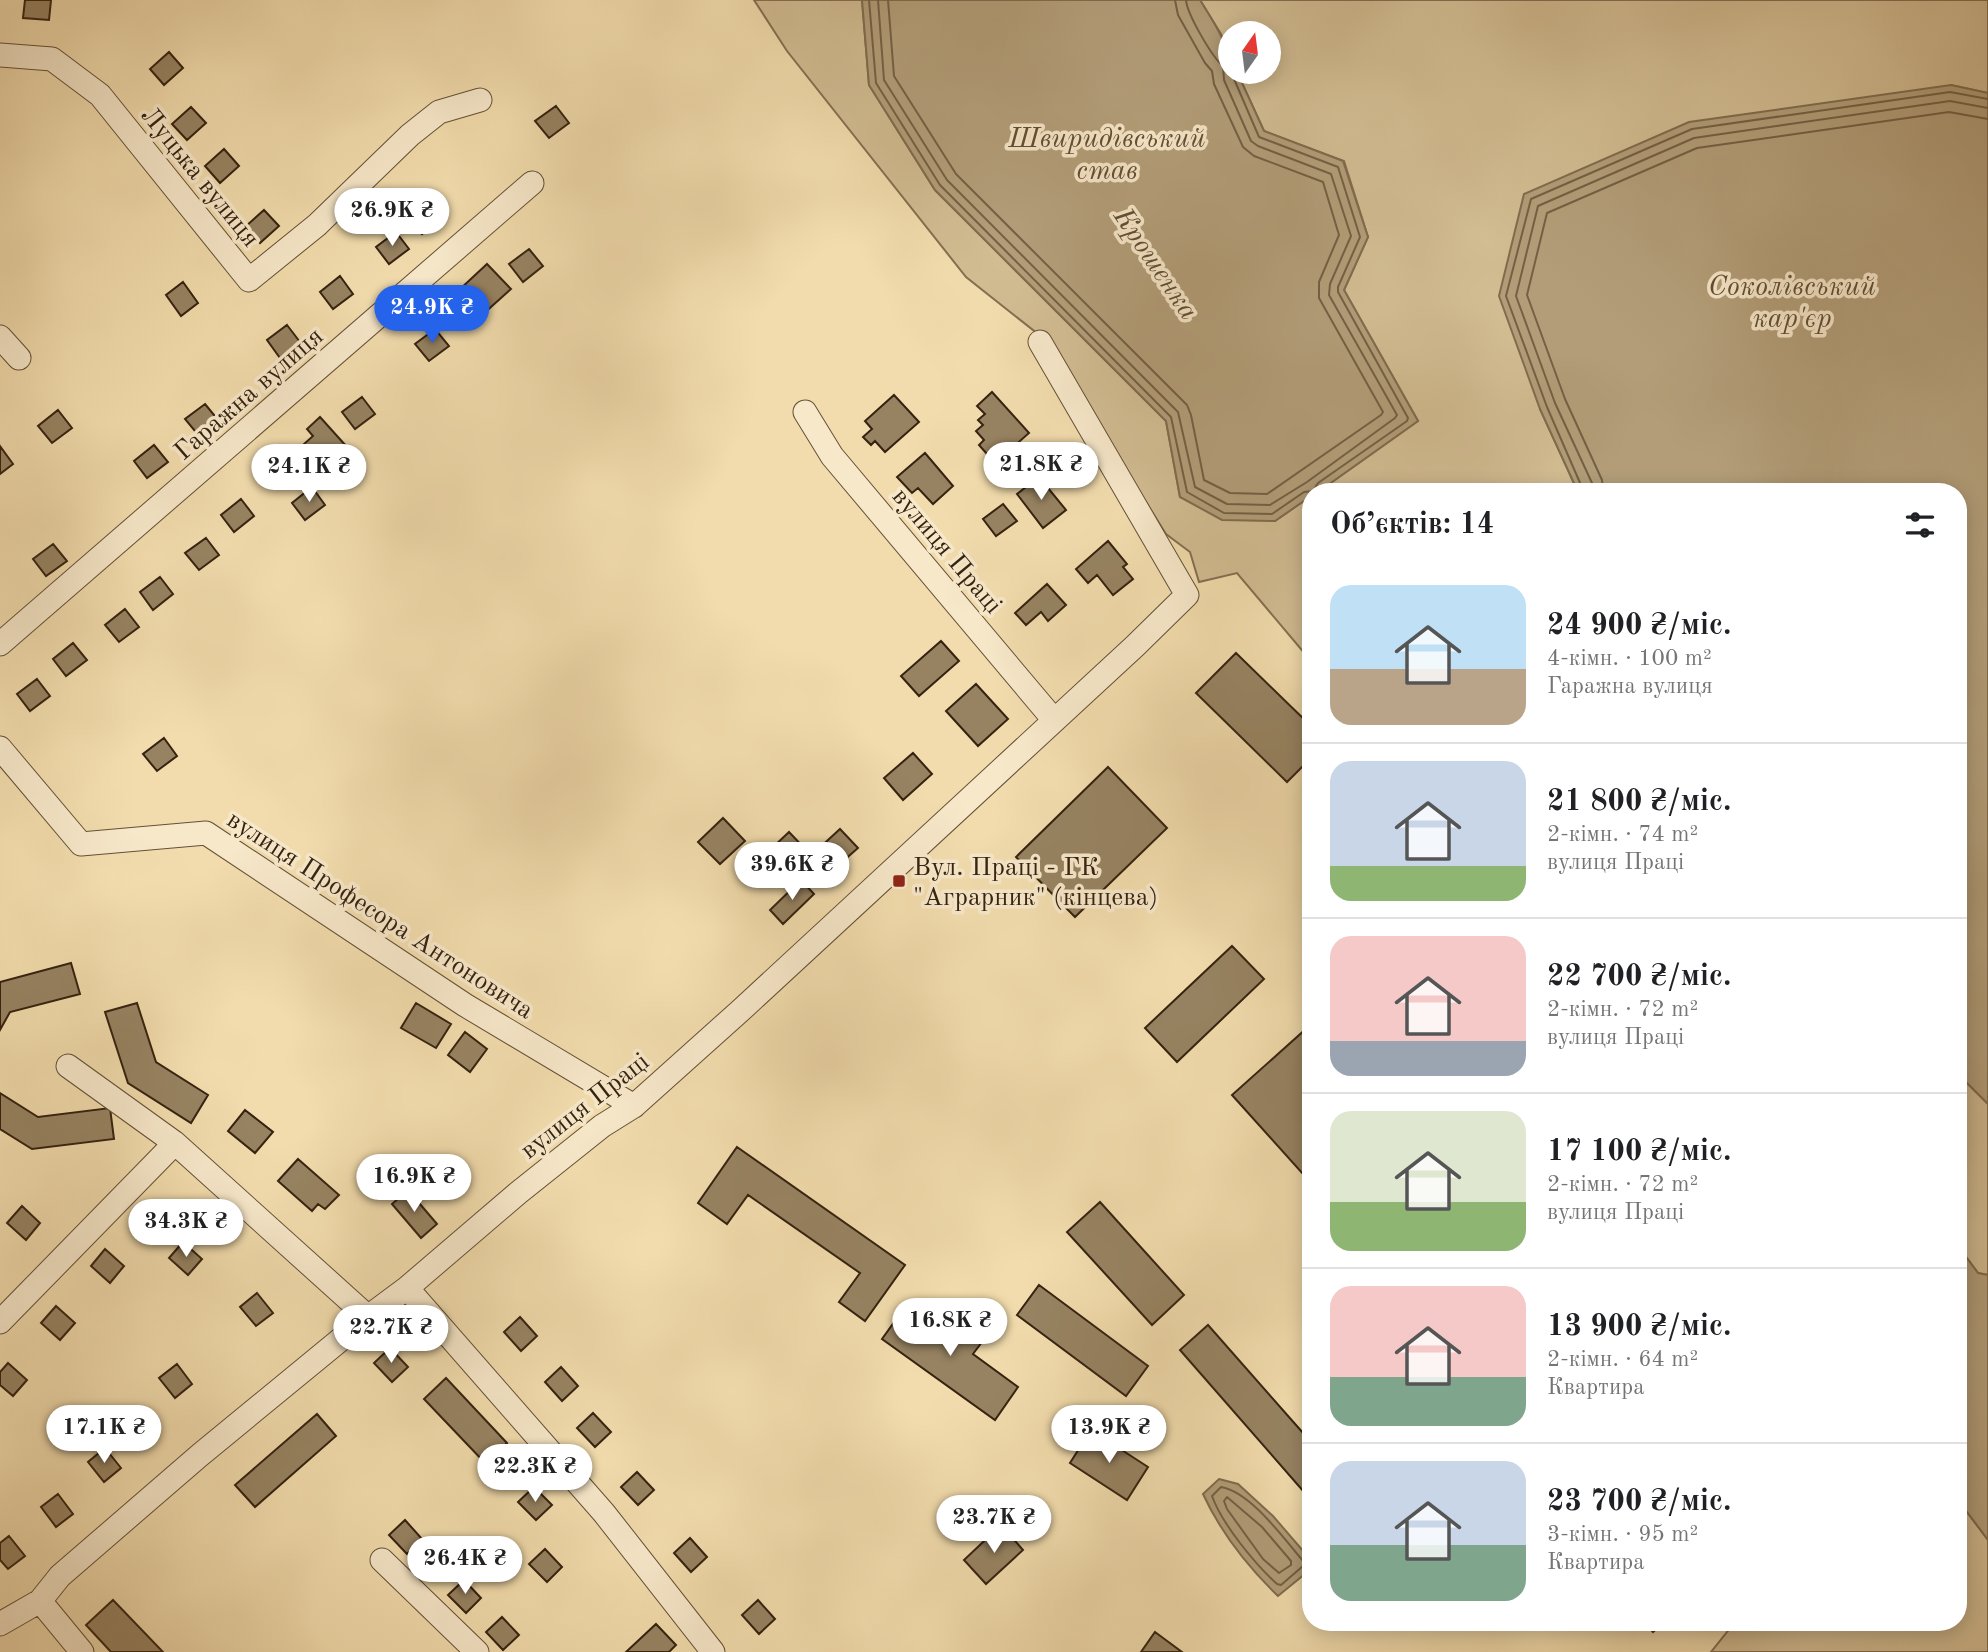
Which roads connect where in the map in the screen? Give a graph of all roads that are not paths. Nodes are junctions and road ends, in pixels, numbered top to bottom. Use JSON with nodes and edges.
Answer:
{"nodes":[{"id":1,"x":0,"y":55,"type":"edge"},
{"id":2,"x":480,"y":100,"type":"dead end"},
{"id":3,"x":533,"y":183,"type":"dead end"},
{"id":4,"x":0,"y":337,"type":"edge"},
{"id":5,"x":1040,"y":342,"type":"dead end"},
{"id":6,"x":19,"y":358,"type":"dead end"},
{"id":7,"x":805,"y":412,"type":"dead end"},
{"id":8,"x":0,"y":644,"type":"edge"},
{"id":9,"x":1054,"y":720,"type":"junction"},
{"id":10,"x":0,"y":748,"type":"edge"},
{"id":11,"x":68,"y":1066,"type":"dead end"},
{"id":12,"x":634,"y":1106,"type":"junction"},
{"id":13,"x":175,"y":1143,"type":"junction"},
{"id":14,"x":407,"y":1288,"type":"junction"},
{"id":15,"x":368,"y":1317,"type":"junction"},
{"id":16,"x":0,"y":1322,"type":"edge"},
{"id":17,"x":382,"y":1560,"type":"dead end"},
{"id":18,"x":40,"y":1601,"type":"junction"},
{"id":19,"x":0,"y":1624,"type":"edge"},
{"id":20,"x":82,"y":1652,"type":"edge"},
{"id":21,"x":477,"y":1652,"type":"edge"},
{"id":22,"x":713,"y":1652,"type":"edge"}],
"edges":[{"from":1,"to":2,"type":"street","name":"Луцька вулиця"},
{"from":3,"to":8,"type":"street","name":"Гаражна вулиця"},
{"from":4,"to":6,"type":"street"},
{"from":5,"to":9,"type":"street","name":"вулиця Праці"},
{"from":7,"to":9,"type":"street","name":"вулиця Праці"},
{"from":9,"to":12,"type":"street","name":"вулиця Праці"},
{"from":10,"to":12,"type":"street","name":"вулиця Професора Антоновича"},
{"from":11,"to":13,"type":"street"},
{"from":12,"to":14,"type":"street","name":"вулиця Праці"},
{"from":13,"to":15,"type":"street"},
{"from":13,"to":16,"type":"street"},
{"from":14,"to":15,"type":"street","name":"вулиця Праці"},
{"from":14,"to":22,"type":"street"},
{"from":15,"to":18,"type":"street","name":"вулиця Праці"},
{"from":17,"to":21,"type":"street"},
{"from":18,"to":19,"type":"street","name":"вулиця Праці"},
{"from":18,"to":20,"type":"street"}]}
